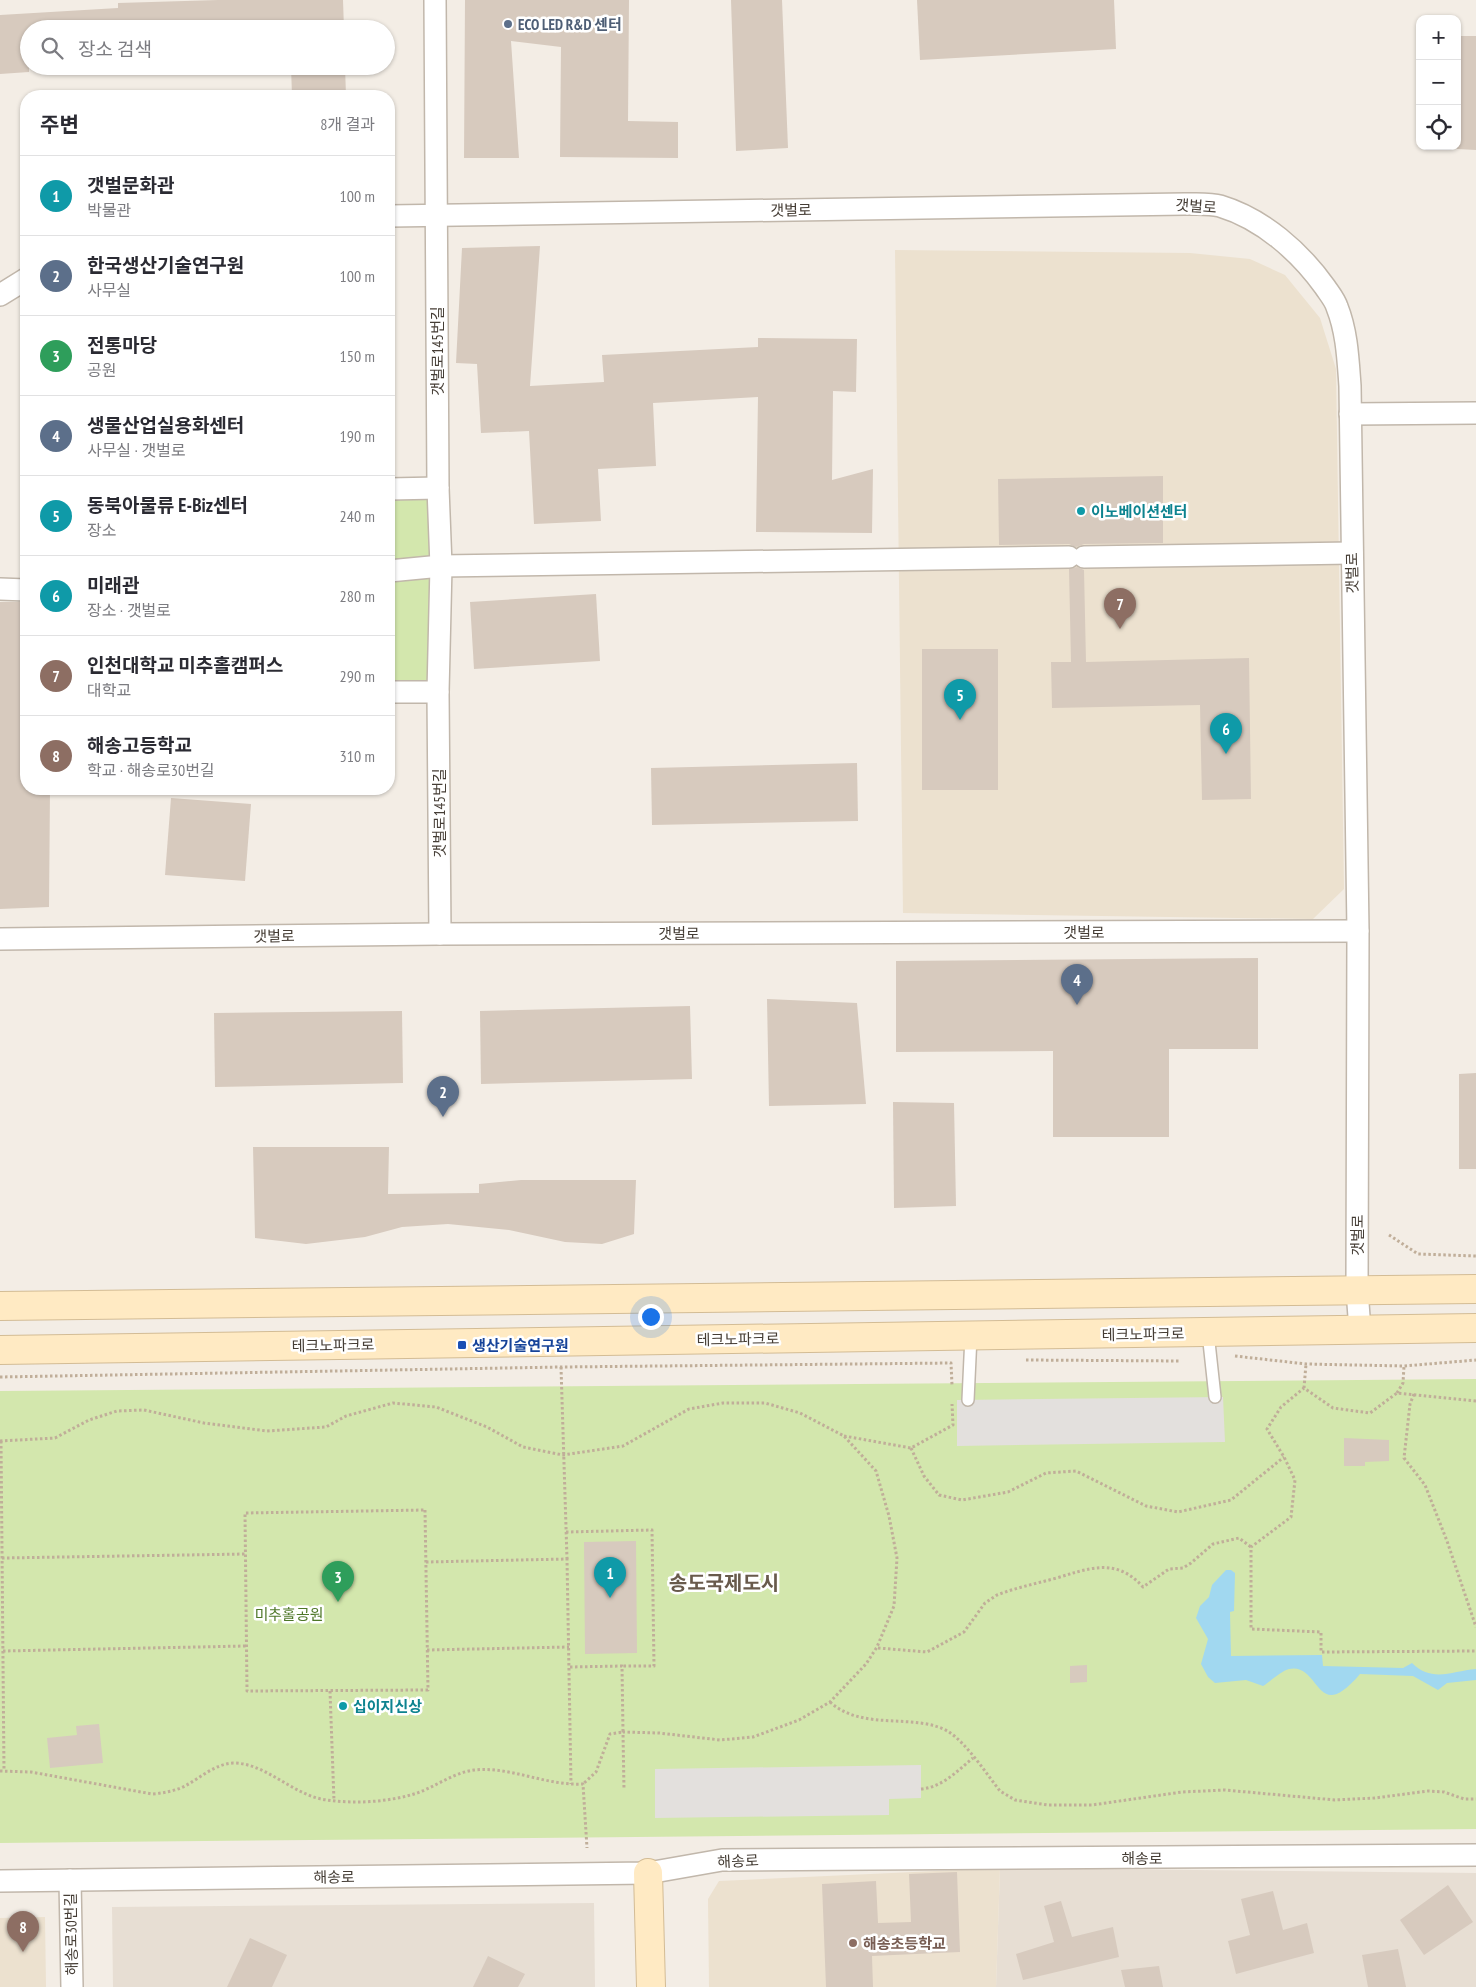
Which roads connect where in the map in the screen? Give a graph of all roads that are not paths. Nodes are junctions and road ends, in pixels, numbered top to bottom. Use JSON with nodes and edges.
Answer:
{"nodes":[{"id":1,"x":435,"y":0,"type":"edge"},
{"id":2,"x":436,"y":215,"type":"junction"},
{"id":3,"x":395,"y":216,"type":"edge"},
{"id":4,"x":20,"y":283,"type":"edge"},
{"id":5,"x":0,"y":295,"type":"edge"},
{"id":6,"x":1476,"y":412,"type":"edge"},
{"id":7,"x":1350,"y":414,"type":"junction"},
{"id":8,"x":438,"y":488,"type":"junction"},
{"id":9,"x":395,"y":489,"type":"edge"},
{"id":10,"x":1352,"y":553,"type":"junction"},
{"id":11,"x":441,"y":566,"type":"junction"},
{"id":12,"x":395,"y":570,"type":"edge"},
{"id":13,"x":0,"y":589,"type":"edge"},
{"id":14,"x":20,"y":590,"type":"edge"},
{"id":15,"x":395,"y":692,"type":"edge"},
{"id":16,"x":438,"y":692,"type":"junction"},
{"id":17,"x":1358,"y":931,"type":"junction"},
{"id":18,"x":440,"y":934,"type":"junction"},
{"id":19,"x":0,"y":939,"type":"edge"},
{"id":20,"x":1476,"y":1288,"type":"edge"},
{"id":21,"x":1357,"y":1290,"type":"junction"},
{"id":22,"x":0,"y":1306,"type":"edge"},
{"id":23,"x":1476,"y":1328,"type":"edge"},
{"id":24,"x":1360,"y":1330,"type":"junction"},
{"id":25,"x":1208,"y":1333,"type":"junction"},
{"id":26,"x":971,"y":1336,"type":"junction"},
{"id":27,"x":0,"y":1350,"type":"edge"},
{"id":28,"x":1215,"y":1397,"type":"dead end"},
{"id":29,"x":968,"y":1400,"type":"dead end"},
{"id":30,"x":1476,"y":1855,"type":"edge"},
{"id":31,"x":648,"y":1873,"type":"junction"},
{"id":32,"x":70,"y":1880,"type":"junction"},
{"id":33,"x":0,"y":1881,"type":"edge"},
{"id":34,"x":72,"y":1987,"type":"edge"},
{"id":35,"x":651,"y":1987,"type":"edge"}],
"edges":[{"from":1,"to":2,"type":"street","name":"갯벌로145번길"},
{"from":2,"to":3,"type":"street","name":"갯벌로"},
{"from":2,"to":7,"type":"street","name":"갯벌로"},
{"from":2,"to":8,"type":"street","name":"갯벌로145번길"},
{"from":4,"to":5,"type":"street"},
{"from":6,"to":7,"type":"street"},
{"from":7,"to":10,"type":"street","name":"갯벌로"},
{"from":8,"to":9,"type":"street"},
{"from":8,"to":11,"type":"street","name":"갯벌로145번길"},
{"from":10,"to":11,"type":"street"},
{"from":10,"to":17,"type":"street","name":"갯벌로"},
{"from":11,"to":12,"type":"street"},
{"from":11,"to":16,"type":"street","name":"갯벌로145번길"},
{"from":13,"to":14,"type":"street"},
{"from":15,"to":16,"type":"street"},
{"from":16,"to":18,"type":"street","name":"갯벌로145번길"},
{"from":17,"to":18,"type":"street","name":"갯벌로"},
{"from":17,"to":21,"type":"street","name":"갯벌로"},
{"from":18,"to":19,"type":"street","name":"갯벌로"},
{"from":20,"to":21,"type":"street"},
{"from":21,"to":22,"type":"street"},
{"from":21,"to":24,"type":"street","name":"갯벌로"},
{"from":23,"to":24,"type":"street","name":"테크노파크로"},
{"from":24,"to":25,"type":"street","name":"테크노파크로"},
{"from":25,"to":26,"type":"street","name":"테크노파크로"},
{"from":25,"to":28,"type":"lane"},
{"from":26,"to":27,"type":"street","name":"테크노파크로"},
{"from":26,"to":29,"type":"lane"},
{"from":30,"to":31,"type":"street","name":"해송로"},
{"from":31,"to":32,"type":"street","name":"해송로"},
{"from":31,"to":35,"type":"street"},
{"from":32,"to":33,"type":"street","name":"해송로"},
{"from":32,"to":34,"type":"street","name":"해송로30번길"}]}
